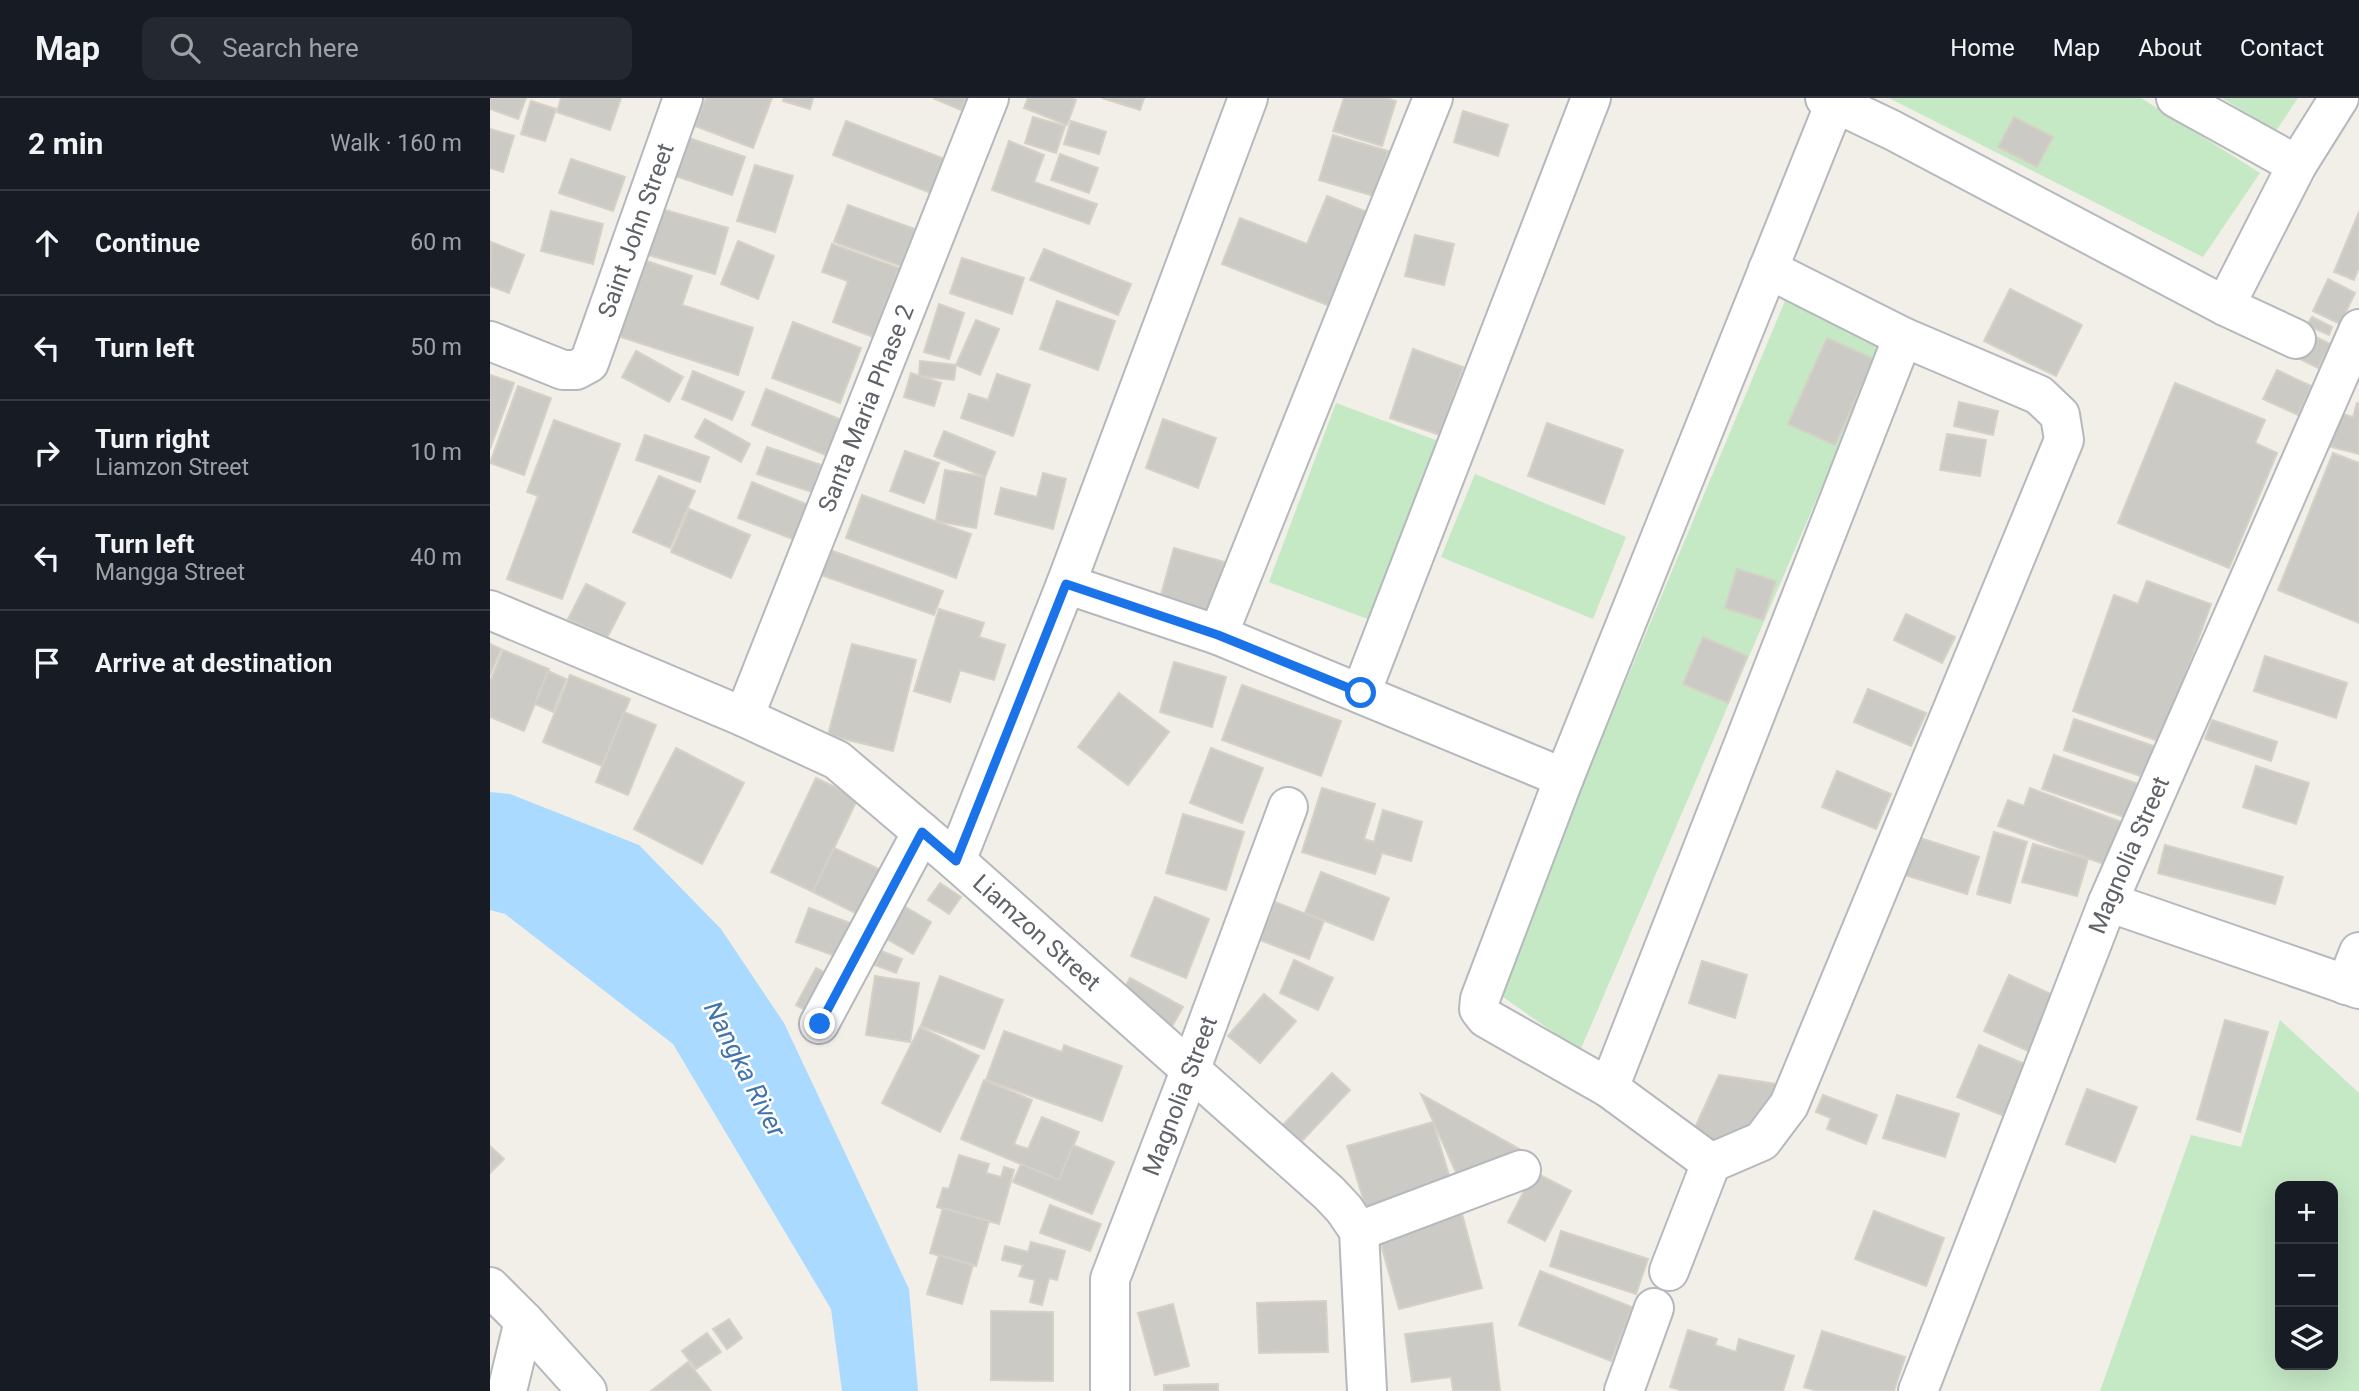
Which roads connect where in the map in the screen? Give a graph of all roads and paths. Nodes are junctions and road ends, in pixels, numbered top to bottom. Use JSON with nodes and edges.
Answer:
{"nodes":[{"id":1,"x":683,"y":98,"type":"edge"},
{"id":2,"x":989,"y":98,"type":"edge"},
{"id":3,"x":1248,"y":98,"type":"edge"},
{"id":4,"x":1433,"y":98,"type":"edge"},
{"id":5,"x":1591,"y":98,"type":"edge"},
{"id":6,"x":2176,"y":98,"type":"edge"},
{"id":7,"x":2339,"y":98,"type":"edge"},
{"id":8,"x":1832,"y":99,"type":"edge"},
{"id":9,"x":2297,"y":165,"type":"junction"},
{"id":10,"x":1768,"y":269,"type":"junction"},
{"id":11,"x":2225,"y":306,"type":"junction"},
{"id":12,"x":2359,"y":329,"type":"edge"},
{"id":13,"x":1903,"y":337,"type":"junction"},
{"id":14,"x":2296,"y":339,"type":"dead end"},
{"id":15,"x":490,"y":341,"type":"edge"},
{"id":16,"x":1066,"y":584,"type":"junction"},
{"id":17,"x":490,"y":610,"type":"edge"},
{"id":18,"x":1218,"y":635,"type":"junction"},
{"id":19,"x":1361,"y":693,"type":"junction"},
{"id":20,"x":744,"y":717,"type":"junction"},
{"id":21,"x":1564,"y":778,"type":"junction"},
{"id":22,"x":1288,"y":807,"type":"dead end"},
{"id":23,"x":922,"y":832,"type":"junction"},
{"id":24,"x":956,"y":861,"type":"junction"},
{"id":25,"x":2108,"y":902,"type":"junction"},
{"id":26,"x":2355,"y":976,"type":"edge"},
{"id":27,"x":820,"y":1024,"type":"dead end"},
{"id":28,"x":1190,"y":1071,"type":"junction"},
{"id":29,"x":1609,"y":1088,"type":"junction"},
{"id":30,"x":1711,"y":1163,"type":"junction"},
{"id":31,"x":1521,"y":1170,"type":"dead end"},
{"id":32,"x":1359,"y":1231,"type":"junction"},
{"id":33,"x":1669,"y":1271,"type":"dead end"},
{"id":34,"x":490,"y":1287,"type":"edge"},
{"id":35,"x":1654,"y":1308,"type":"dead end"},
{"id":36,"x":524,"y":1321,"type":"junction"},
{"id":37,"x":507,"y":1391,"type":"edge"},
{"id":38,"x":587,"y":1391,"type":"edge"},
{"id":39,"x":1110,"y":1391,"type":"edge"},
{"id":40,"x":1367,"y":1391,"type":"edge"},
{"id":41,"x":1624,"y":1391,"type":"edge"},
{"id":42,"x":1919,"y":1391,"type":"edge"}],
"edges":[{"from":1,"to":15,"type":"street","name":"Saint John Street"},
{"from":2,"to":20,"type":"street","name":"Santa Maria Phase 2"},
{"from":3,"to":16,"type":"street"},
{"from":4,"to":18,"type":"street"},
{"from":5,"to":19,"type":"street"},
{"from":6,"to":9,"type":"street"},
{"from":7,"to":9,"type":"street"},
{"from":8,"to":10,"type":"street"},
{"from":8,"to":11,"type":"street"},
{"from":9,"to":11,"type":"street"},
{"from":10,"to":13,"type":"street"},
{"from":10,"to":21,"type":"street"},
{"from":11,"to":14,"type":"street"},
{"from":12,"to":25,"type":"street","name":"Magnolia Street"},
{"from":13,"to":29,"type":"street"},
{"from":13,"to":30,"type":"street"},
{"from":16,"to":18,"type":"street"},
{"from":16,"to":24,"type":"street"},
{"from":17,"to":20,"type":"street","name":"Liamzon Street"},
{"from":18,"to":19,"type":"street"},
{"from":19,"to":21,"type":"street"},
{"from":20,"to":23,"type":"street","name":"Liamzon Street"},
{"from":21,"to":29,"type":"street"},
{"from":22,"to":28,"type":"street","name":"Magnolia Street"},
{"from":23,"to":24,"type":"street","name":"Liamzon Street"},
{"from":23,"to":27,"type":"street"},
{"from":24,"to":28,"type":"street","name":"Liamzon Street"},
{"from":25,"to":26,"type":"street"},
{"from":25,"to":42,"type":"street","name":"Magnolia Street"},
{"from":28,"to":32,"type":"street","name":"Liamzon Street"},
{"from":28,"to":39,"type":"street","name":"Magnolia Street"},
{"from":29,"to":30,"type":"street"},
{"from":30,"to":33,"type":"street"},
{"from":31,"to":32,"type":"street"},
{"from":32,"to":40,"type":"street"},
{"from":34,"to":36,"type":"street"},
{"from":35,"to":41,"type":"street"},
{"from":36,"to":37,"type":"street"},
{"from":36,"to":38,"type":"street"}]}
